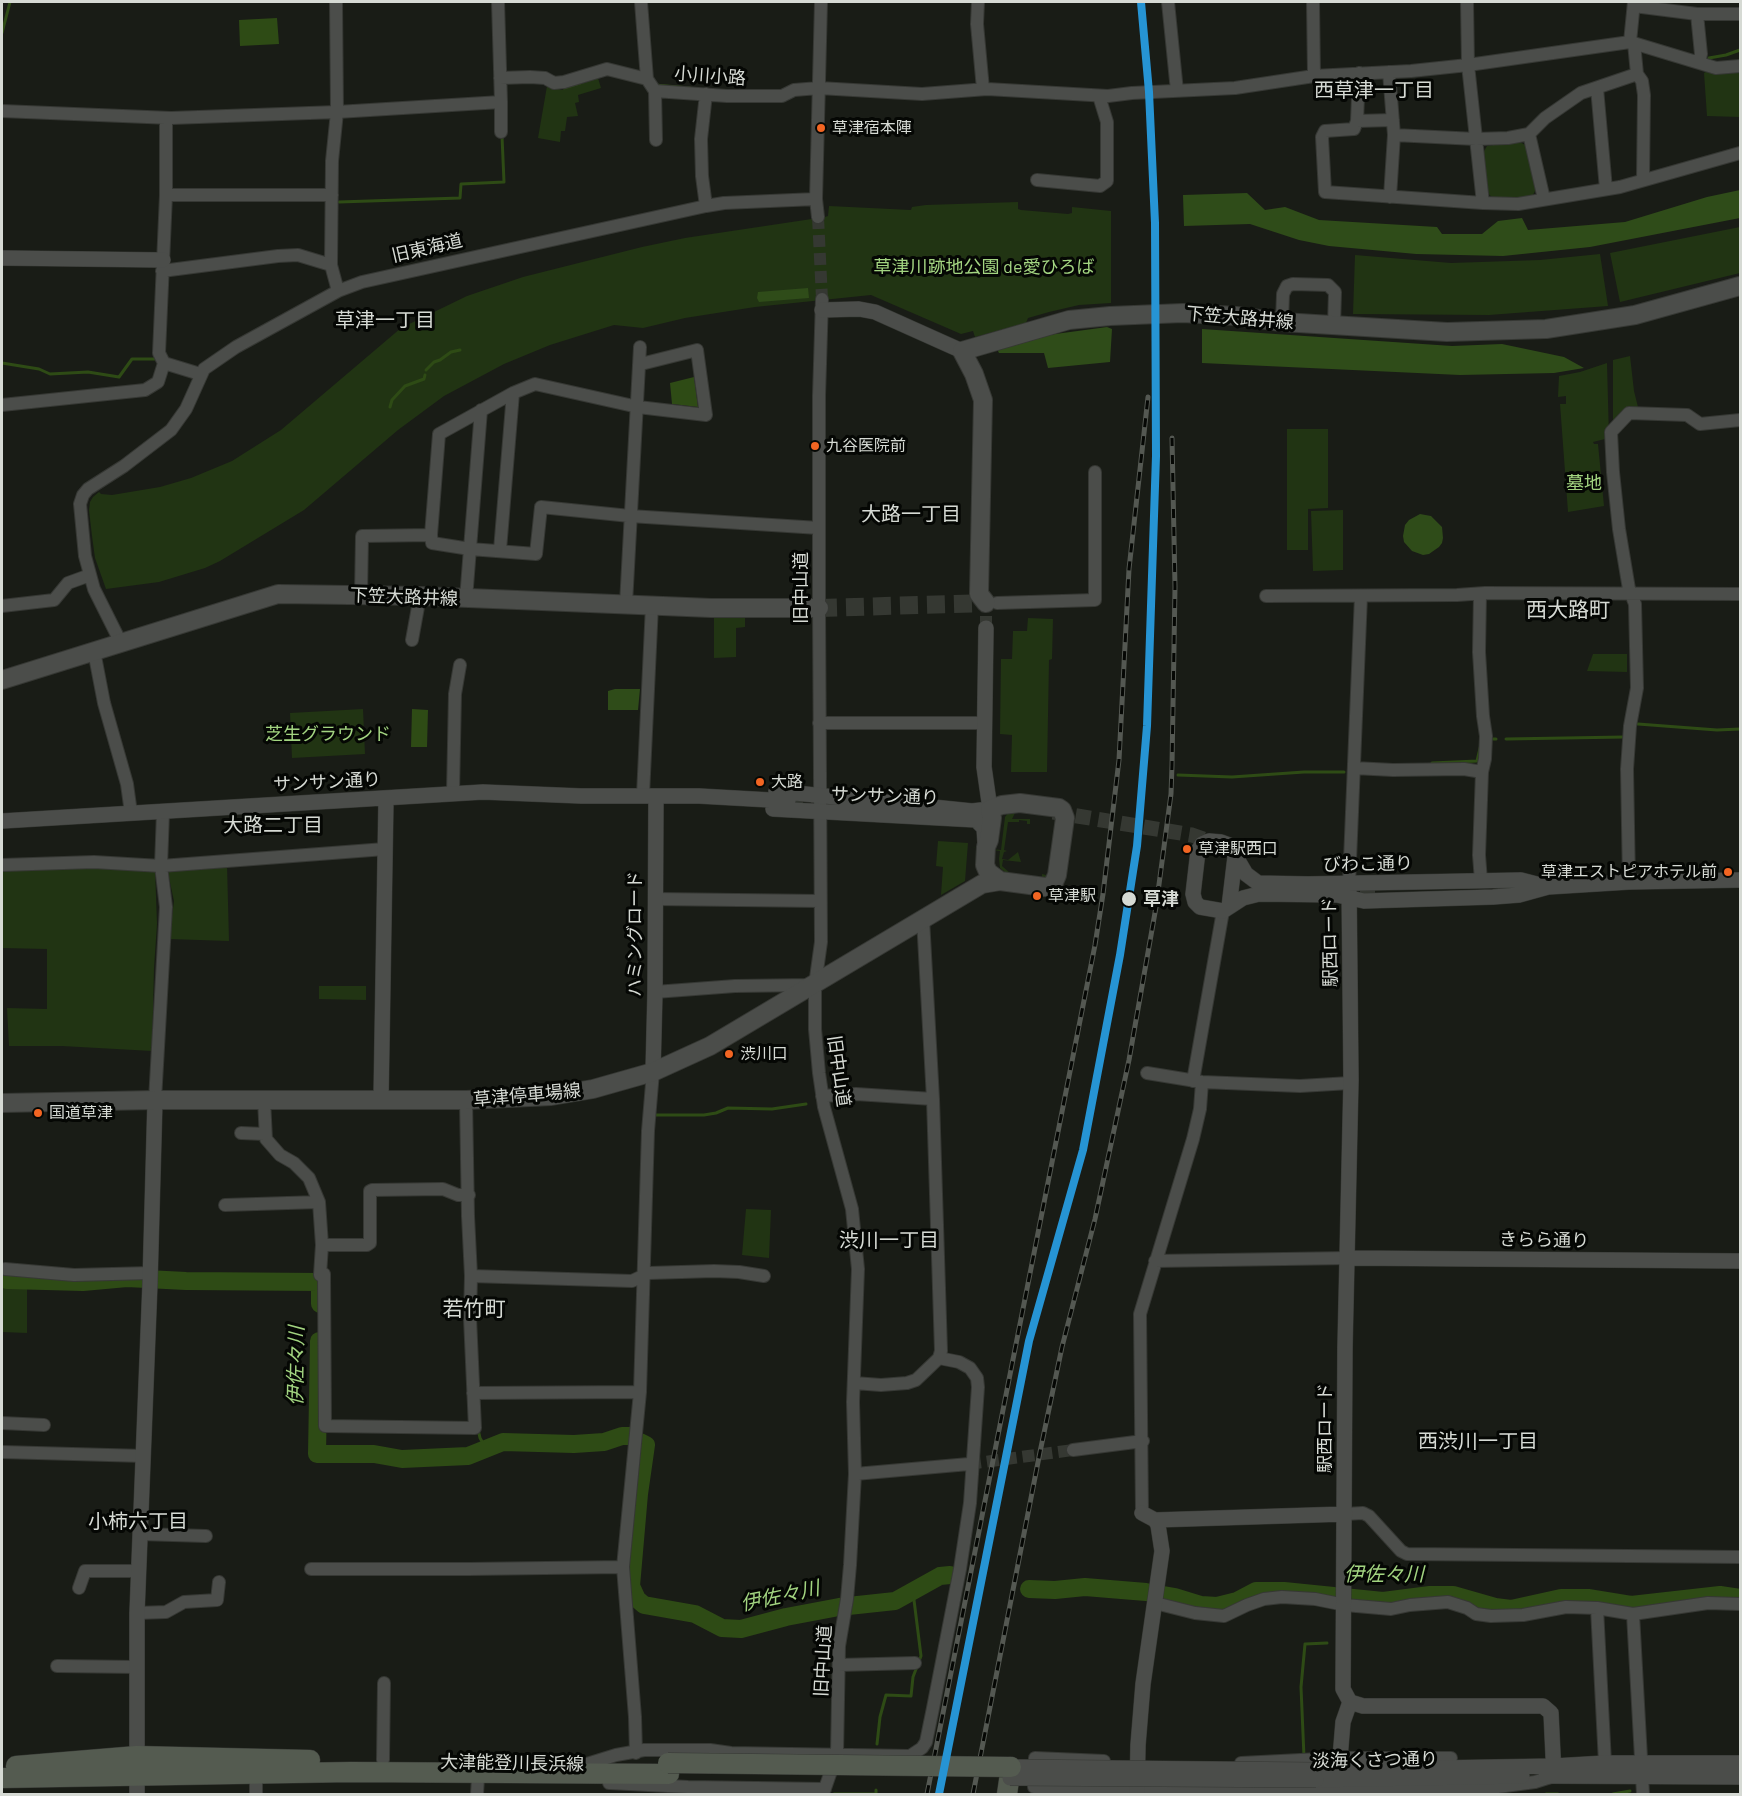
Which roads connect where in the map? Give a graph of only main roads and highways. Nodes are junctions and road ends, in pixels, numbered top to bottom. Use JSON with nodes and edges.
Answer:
{"nodes":[{"id":1,"x":1740,"y":286,"type":"edge"},
{"id":2,"x":992,"y":603,"type":"tunnel mouth"},
{"id":3,"x":819,"y":608,"type":"tunnel mouth"},
{"id":4,"x":2,"y":680,"type":"edge"},
{"id":5,"x":1000,"y":881,"type":"junction"},
{"id":6,"x":2,"y":1103,"type":"edge"},
{"id":7,"x":479,"y":1766,"type":"junction"},
{"id":8,"x":2,"y":1767,"type":"edge"},
{"id":9,"x":137,"y":1775,"type":"edge"},
{"id":10,"x":2,"y":1778,"type":"edge"},
{"id":11,"x":1009,"y":1780,"type":"edge"}],
"edges":[{"from":1,"to":2,"type":"main road","name":"下笠大路井線"},
{"from":3,"to":4,"type":"main road","name":"下笠大路井線"},
{"from":5,"to":5,"type":"main road","name":"草津停車場線"},
{"from":5,"to":6,"type":"main road","name":"草津停車場線"},
{"from":7,"to":9,"type":"main road","name":"大津能登川長浜線"},
{"from":7,"to":9,"type":"main road","name":"大津能登川長浜線"},
{"from":7,"to":11,"type":"main road","name":"大津能登川長浜線","bridge":true},
{"from":8,"to":9,"type":"main road","name":"大津能登川長浜線"},
{"from":9,"to":10,"type":"main road","name":"大津能登川長浜線"}]}
